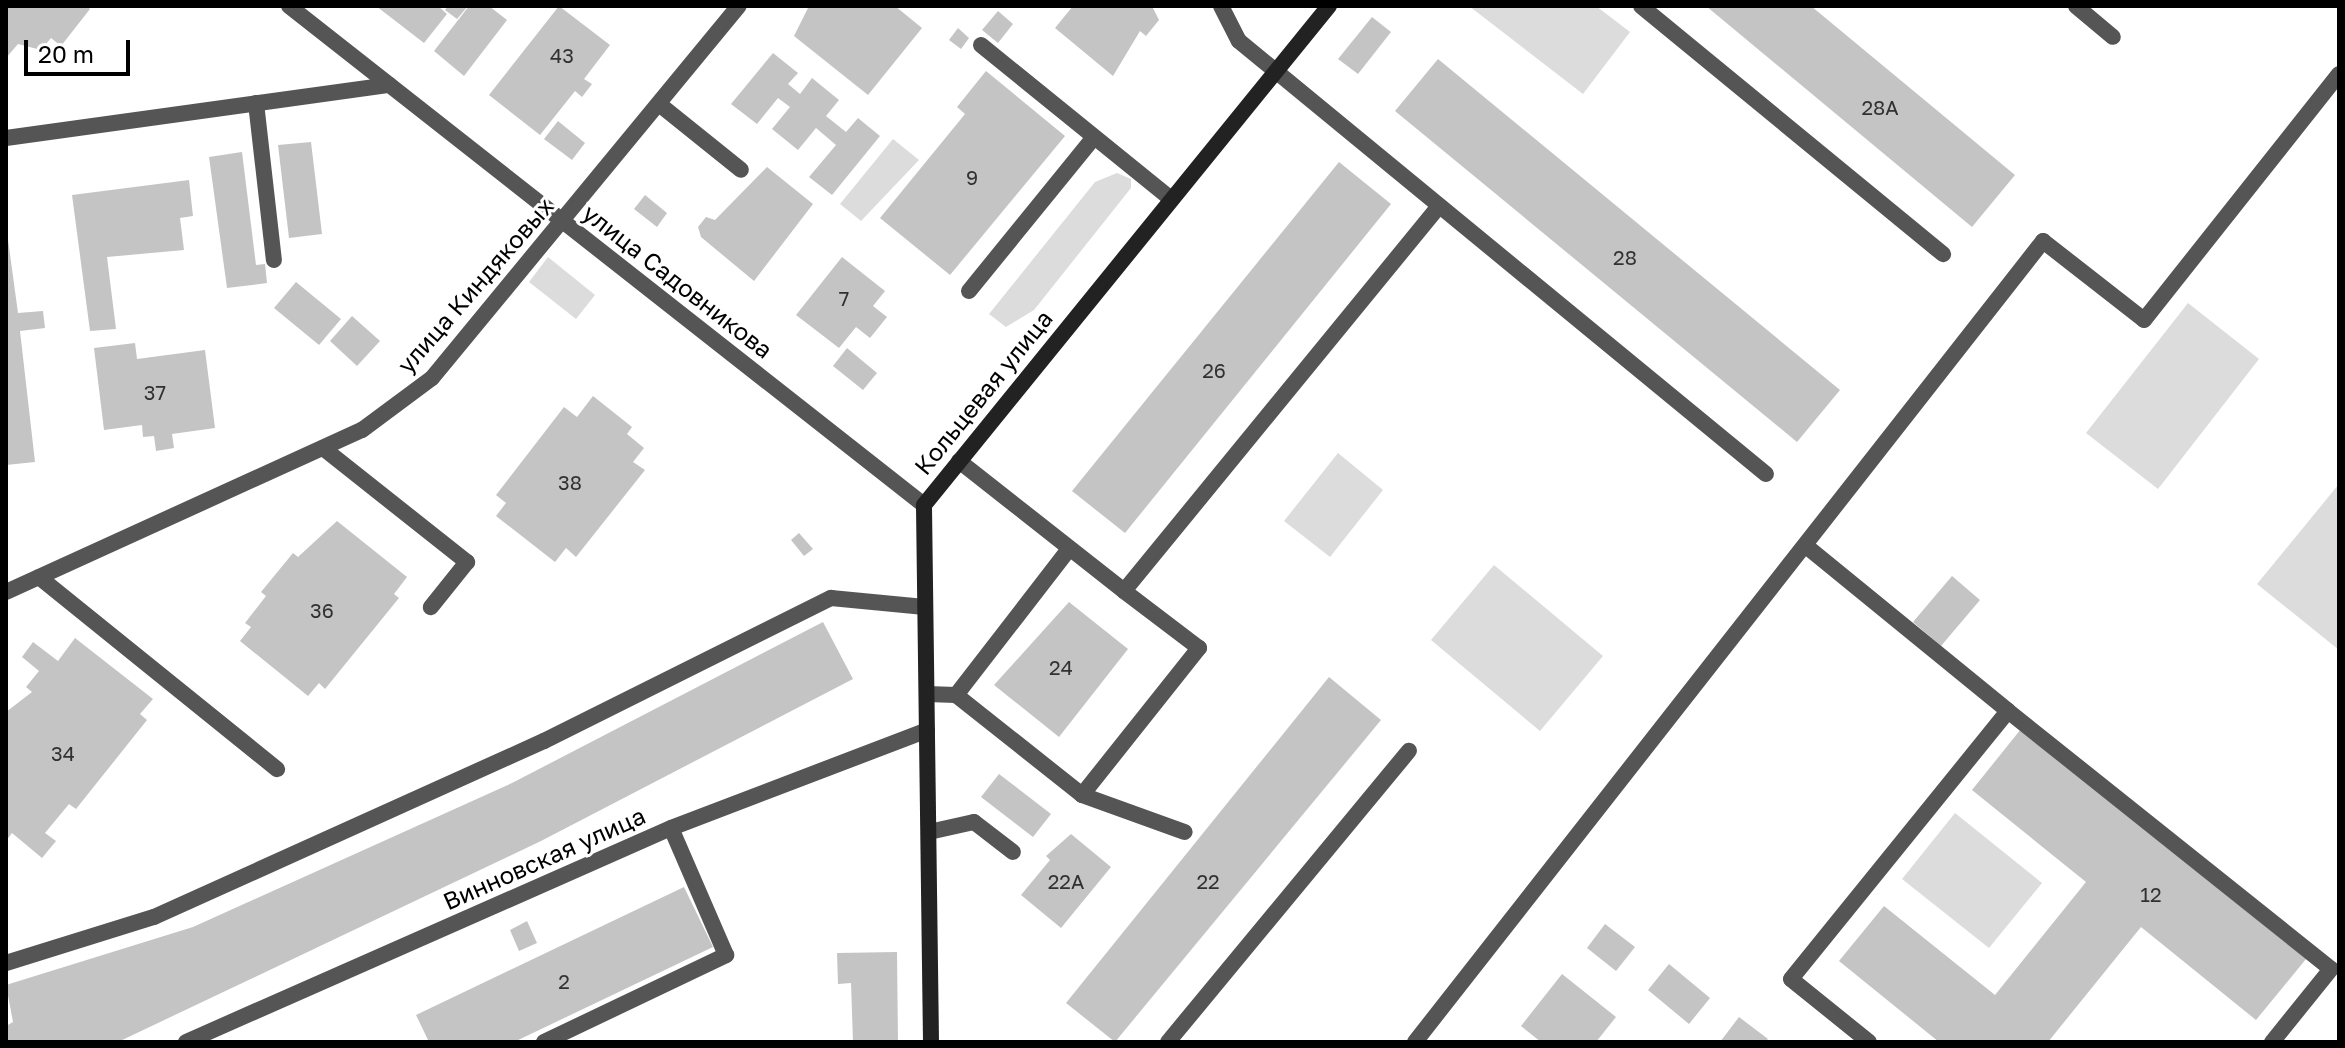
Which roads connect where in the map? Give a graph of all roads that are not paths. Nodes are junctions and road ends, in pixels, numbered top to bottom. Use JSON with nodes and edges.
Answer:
{"nodes":[{"id":1,"x":289,"y":6,"type":"edge"},
{"id":2,"x":739,"y":6,"type":"edge"},
{"id":3,"x":1221,"y":6,"type":"edge"},
{"id":4,"x":1329,"y":6,"type":"edge"},
{"id":5,"x":1641,"y":6,"type":"edge"},
{"id":6,"x":2076,"y":6,"type":"edge"},
{"id":7,"x":2113,"y":37,"type":"dead end"},
{"id":8,"x":981,"y":45,"type":"dead end"},
{"id":9,"x":1275,"y":72,"type":"junction"},
{"id":10,"x":2339,"y":74,"type":"edge"},
{"id":11,"x":389,"y":85,"type":"junction"},
{"id":12,"x":256,"y":103,"type":"junction"},
{"id":13,"x":659,"y":104,"type":"junction"},
{"id":14,"x":1094,"y":137,"type":"junction"},
{"id":15,"x":6,"y":138,"type":"edge"},
{"id":16,"x":741,"y":170,"type":"dead end"},
{"id":17,"x":1171,"y":199,"type":"junction"},
{"id":18,"x":1439,"y":206,"type":"junction"},
{"id":19,"x":563,"y":221,"type":"junction"},
{"id":20,"x":1943,"y":254,"type":"dead end"},
{"id":21,"x":274,"y":260,"type":"dead end"},
{"id":22,"x":969,"y":291,"type":"dead end"},
{"id":23,"x":323,"y":448,"type":"junction"},
{"id":24,"x":959,"y":461,"type":"junction"},
{"id":25,"x":1766,"y":474,"type":"dead end"},
{"id":26,"x":924,"y":505,"type":"junction"},
{"id":27,"x":1806,"y":546,"type":"junction"},
{"id":28,"x":1069,"y":549,"type":"junction"},
{"id":29,"x":39,"y":577,"type":"junction"},
{"id":30,"x":1124,"y":591,"type":"junction"},
{"id":31,"x":6,"y":592,"type":"edge"},
{"id":32,"x":431,"y":607,"type":"dead end"},
{"id":33,"x":925,"y":607,"type":"junction"},
{"id":34,"x":927,"y":694,"type":"junction"},
{"id":35,"x":956,"y":695,"type":"junction"},
{"id":36,"x":2008,"y":711,"type":"junction"},
{"id":37,"x":927,"y":730,"type":"junction"},
{"id":38,"x":1409,"y":751,"type":"dead end"},
{"id":39,"x":277,"y":769,"type":"dead end"},
{"id":40,"x":1082,"y":795,"type":"junction"},
{"id":41,"x":671,"y":828,"type":"junction"},
{"id":42,"x":929,"y":832,"type":"junction"},
{"id":43,"x":1185,"y":832,"type":"dead end"},
{"id":44,"x":1013,"y":852,"type":"dead end"},
{"id":45,"x":6,"y":963,"type":"edge"},
{"id":46,"x":186,"y":1042,"type":"edge"},
{"id":47,"x":544,"y":1042,"type":"edge"},
{"id":48,"x":931,"y":1042,"type":"edge"},
{"id":49,"x":1168,"y":1042,"type":"edge"},
{"id":50,"x":1415,"y":1042,"type":"edge"},
{"id":51,"x":1869,"y":1042,"type":"edge"},
{"id":52,"x":2272,"y":1042,"type":"edge"}],
"edges":[{"from":1,"to":11,"type":"street","name":"улица Садовникова"},
{"from":2,"to":13,"type":"street","name":"улица Киндяковых"},
{"from":3,"to":9,"type":"street"},
{"from":4,"to":9,"type":"street","name":"Кольцевая улица"},
{"from":5,"to":20,"type":"street"},
{"from":6,"to":7,"type":"street"},
{"from":8,"to":14,"type":"street"},
{"from":9,"to":17,"type":"street","name":"Кольцевая улица"},
{"from":9,"to":18,"type":"street"},
{"from":10,"to":27,"type":"street"},
{"from":11,"to":12,"type":"street"},
{"from":11,"to":19,"type":"street","name":"улица Садовникова"},
{"from":12,"to":15,"type":"street"},
{"from":12,"to":21,"type":"street"},
{"from":13,"to":16,"type":"street"},
{"from":13,"to":19,"type":"street","name":"улица Киндяковых"},
{"from":14,"to":17,"type":"street"},
{"from":14,"to":22,"type":"street"},
{"from":17,"to":24,"type":"street","name":"Кольцевая улица"},
{"from":18,"to":25,"type":"street"},
{"from":18,"to":30,"type":"street"},
{"from":19,"to":23,"type":"street","name":"улица Киндяковых"},
{"from":19,"to":26,"type":"street","name":"улица Садовникова"},
{"from":23,"to":29,"type":"street","name":"улица Киндяковых"},
{"from":23,"to":32,"type":"street"},
{"from":24,"to":26,"type":"street","name":"Кольцевая улица"},
{"from":24,"to":28,"type":"street"},
{"from":26,"to":33,"type":"street","name":"Кольцевая улица"},
{"from":27,"to":36,"type":"street"},
{"from":27,"to":50,"type":"street"},
{"from":28,"to":30,"type":"street"},
{"from":28,"to":35,"type":"street"},
{"from":29,"to":31,"type":"street","name":"улица Киндяковых"},
{"from":29,"to":39,"type":"street"},
{"from":30,"to":40,"type":"street"},
{"from":33,"to":34,"type":"street","name":"Кольцевая улица"},
{"from":33,"to":45,"type":"street"},
{"from":34,"to":35,"type":"street"},
{"from":34,"to":37,"type":"street","name":"Кольцевая улица"},
{"from":35,"to":40,"type":"street"},
{"from":36,"to":51,"type":"street"},
{"from":36,"to":52,"type":"street"},
{"from":37,"to":41,"type":"street","name":"Винновская улица"},
{"from":37,"to":42,"type":"street","name":"Кольцевая улица"},
{"from":38,"to":49,"type":"street"},
{"from":40,"to":43,"type":"street"},
{"from":41,"to":46,"type":"street","name":"Винновская улица"},
{"from":41,"to":47,"type":"street"},
{"from":42,"to":44,"type":"street"},
{"from":42,"to":48,"type":"street","name":"Кольцевая улица"}]}
